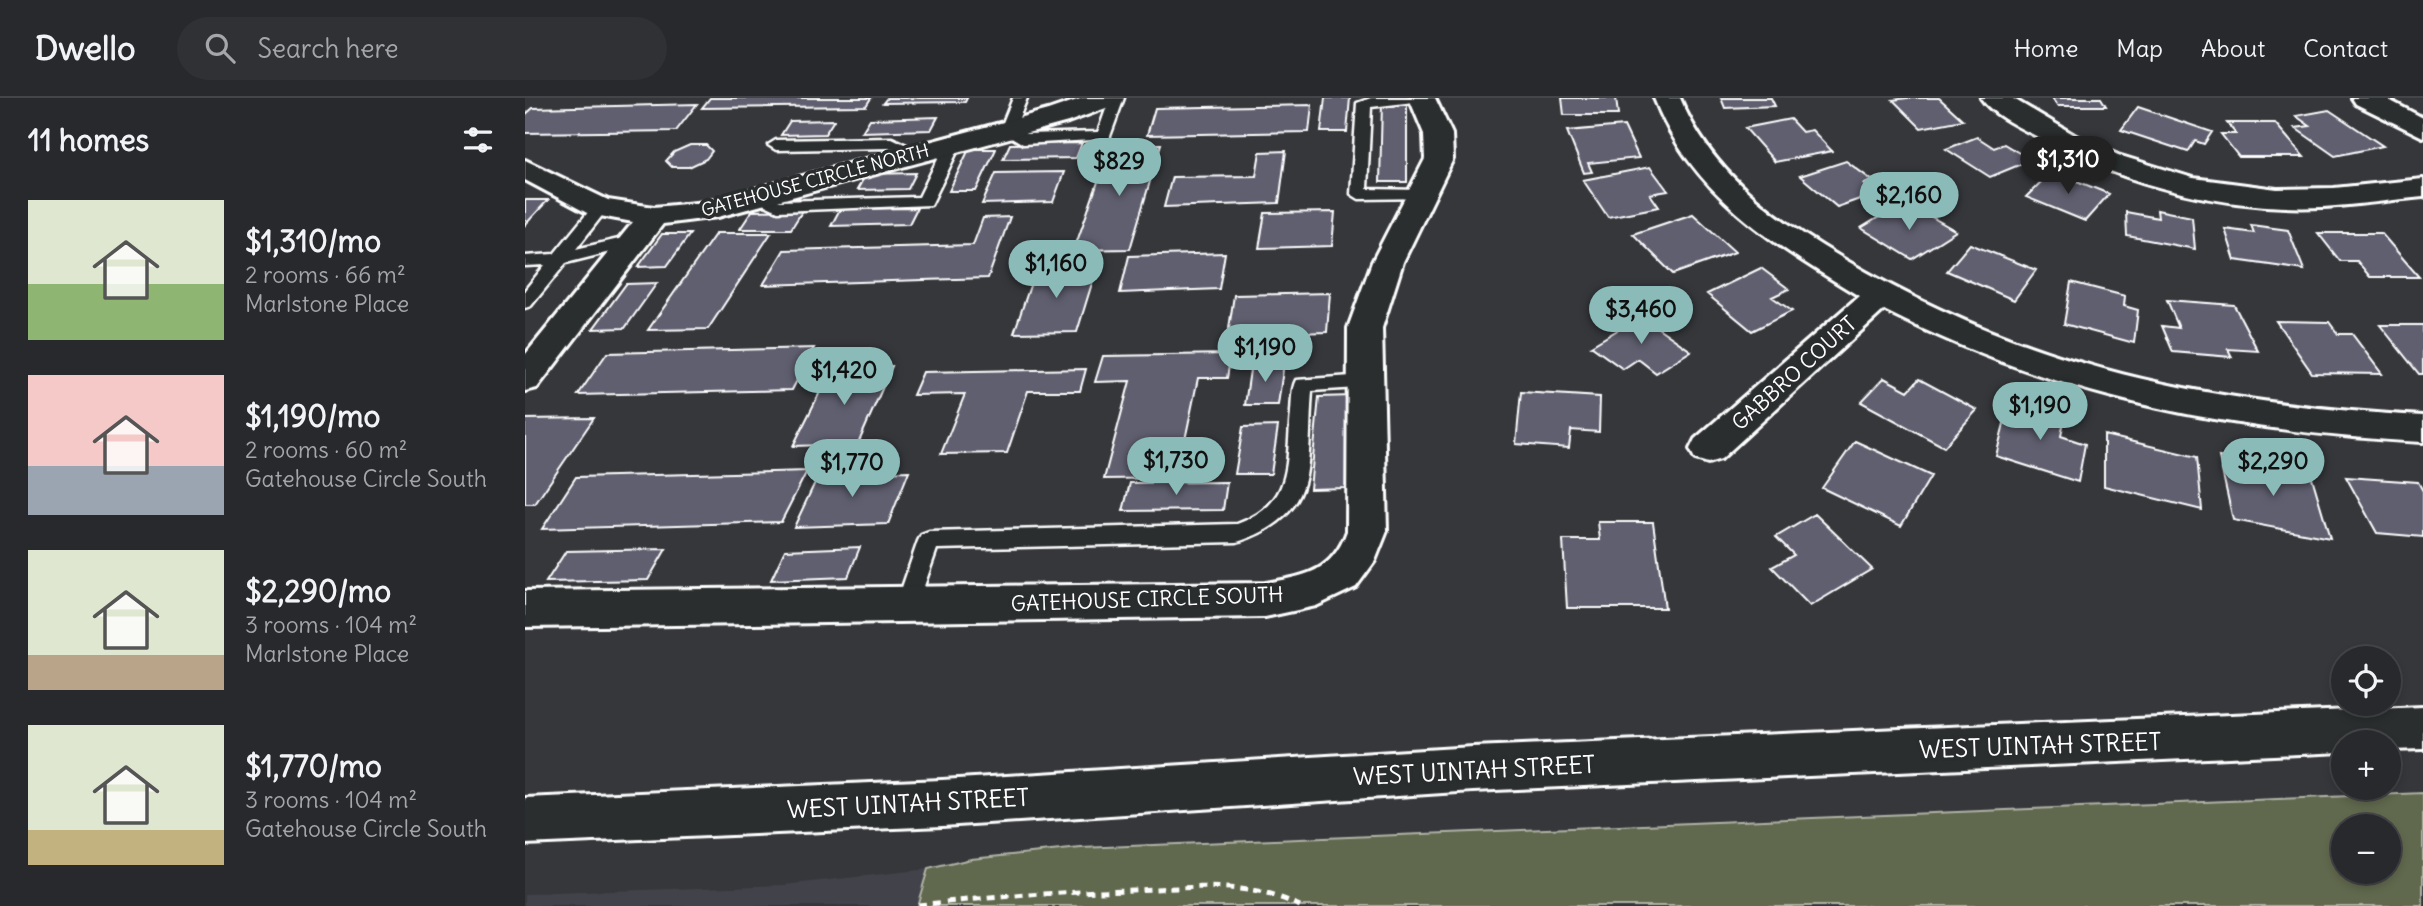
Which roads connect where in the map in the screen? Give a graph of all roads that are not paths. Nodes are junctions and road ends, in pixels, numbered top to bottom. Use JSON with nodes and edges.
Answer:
{"nodes":[{"id":1,"x":1020,"y":98,"type":"edge"},
{"id":2,"x":1108,"y":98,"type":"edge"},
{"id":3,"x":1117,"y":98,"type":"edge"},
{"id":4,"x":1414,"y":98,"type":"edge"},
{"id":5,"x":1422,"y":98,"type":"edge"},
{"id":6,"x":1667,"y":98,"type":"edge"},
{"id":7,"x":1994,"y":98,"type":"edge"},
{"id":8,"x":2365,"y":98,"type":"edge"},
{"id":9,"x":2423,"y":129,"type":"edge"},
{"id":10,"x":1007,"y":130,"type":"junction"},
{"id":11,"x":953,"y":144,"type":"junction"},
{"id":12,"x":776,"y":145,"type":"dead end"},
{"id":13,"x":917,"y":154,"type":"junction"},
{"id":14,"x":525,"y":169,"type":"edge"},
{"id":15,"x":2423,"y":188,"type":"edge"},
{"id":16,"x":1421,"y":195,"type":"junction"},
{"id":17,"x":756,"y":197,"type":"junction"},
{"id":18,"x":600,"y":208,"type":"junction"},
{"id":19,"x":645,"y":228,"type":"junction"},
{"id":20,"x":558,"y":260,"type":"junction"},
{"id":21,"x":525,"y":261,"type":"edge"},
{"id":22,"x":1879,"y":296,"type":"junction"},
{"id":23,"x":525,"y":302,"type":"edge"},
{"id":24,"x":525,"y":379,"type":"edge"},
{"id":25,"x":1366,"y":382,"type":"junction"},
{"id":26,"x":2423,"y":429,"type":"edge"},
{"id":27,"x":1708,"y":449,"type":"dead end"},
{"id":28,"x":907,"y":605,"type":"junction"},
{"id":29,"x":525,"y":610,"type":"edge"},
{"id":30,"x":2423,"y":728,"type":"edge"},
{"id":31,"x":525,"y":821,"type":"edge"}],
"edges":[{"from":1,"to":10,"type":"lane"},
{"from":2,"to":10,"type":"street","name":"GATEHOUSE CIRCLE NORTH"},
{"from":3,"to":10,"type":"lane"},
{"from":4,"to":16,"type":"lane"},
{"from":5,"to":16,"type":"street","name":"GATEHOUSE CIRCLE SOUTH"},
{"from":6,"to":22,"type":"street"},
{"from":7,"to":15,"type":"street"},
{"from":8,"to":9,"type":"street"},
{"from":10,"to":11,"type":"street","name":"GATEHOUSE CIRCLE NORTH"},
{"from":11,"to":13,"type":"street","name":"GATEHOUSE CIRCLE NORTH"},
{"from":11,"to":17,"type":"lane"},
{"from":12,"to":13,"type":"lane"},
{"from":13,"to":17,"type":"street","name":"GATEHOUSE CIRCLE NORTH"},
{"from":14,"to":18,"type":"street","name":"GATEHOUSE CIRCLE NORTH"},
{"from":16,"to":25,"type":"street","name":"GATEHOUSE CIRCLE SOUTH"},
{"from":17,"to":19,"type":"street","name":"GATEHOUSE CIRCLE NORTH"},
{"from":18,"to":19,"type":"street","name":"GATEHOUSE CIRCLE NORTH"},
{"from":18,"to":20,"type":"lane"},
{"from":19,"to":20,"type":"lane"},
{"from":19,"to":24,"type":"street"},
{"from":20,"to":21,"type":"lane"},
{"from":20,"to":23,"type":"lane"},
{"from":22,"to":26,"type":"street"},
{"from":22,"to":27,"type":"street","name":"GABBRO COURT"},
{"from":25,"to":28,"type":"lane"},
{"from":25,"to":28,"type":"street","name":"GATEHOUSE CIRCLE SOUTH"},
{"from":28,"to":29,"type":"street","name":"GATEHOUSE CIRCLE SOUTH"},
{"from":30,"to":31,"type":"street","name":"WEST UINTAH STREET"}]}
